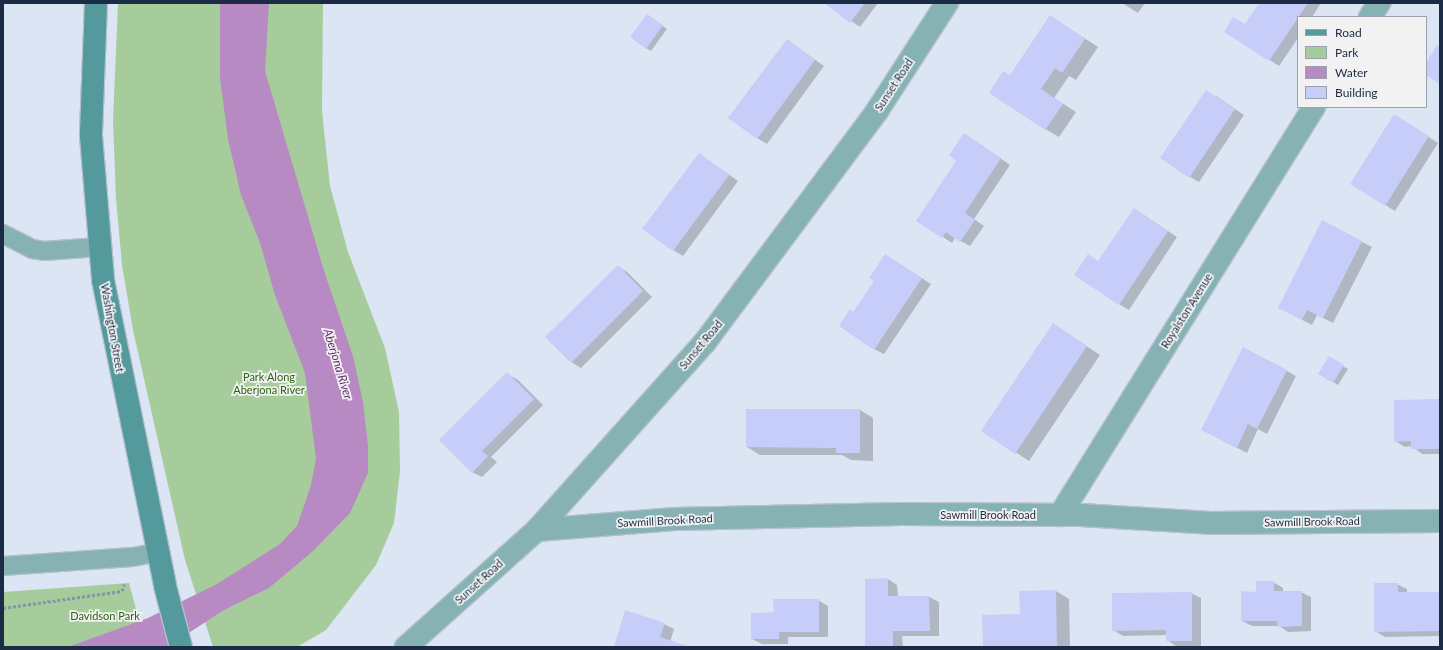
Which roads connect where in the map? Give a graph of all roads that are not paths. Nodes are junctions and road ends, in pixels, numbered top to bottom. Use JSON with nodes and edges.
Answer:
{"nodes":[{"id":1,"x":96,"y":3,"type":"edge"},
{"id":2,"x":947,"y":3,"type":"edge"},
{"id":3,"x":1379,"y":3,"type":"edge"},
{"id":4,"x":1371,"y":16,"type":"edge"},
{"id":5,"x":1313,"y":108,"type":"edge"},
{"id":6,"x":3,"y":234,"type":"edge"},
{"id":7,"x":99,"y":247,"type":"junction"},
{"id":8,"x":1060,"y":515,"type":"junction"},
{"id":9,"x":1440,"y":521,"type":"edge"},
{"id":10,"x":537,"y":530,"type":"junction"},
{"id":11,"x":158,"y":552,"type":"junction"},
{"id":12,"x":3,"y":566,"type":"edge"},
{"id":13,"x":181,"y":647,"type":"edge"},
{"id":14,"x":406,"y":647,"type":"edge"}],
"edges":[{"from":1,"to":7,"type":"main road","name":"Washington Street"},
{"from":2,"to":10,"type":"street","name":"Sunset Road"},
{"from":3,"to":4,"type":"street"},
{"from":5,"to":8,"type":"street","name":"Royalston Avenue"},
{"from":6,"to":7,"type":"lane"},
{"from":7,"to":11,"type":"main road","name":"Washington Street"},
{"from":8,"to":9,"type":"street","name":"Sawmill Brook Road"},
{"from":8,"to":10,"type":"street","name":"Sawmill Brook Road"},
{"from":10,"to":14,"type":"street","name":"Sunset Road"},
{"from":11,"to":12,"type":"lane"},
{"from":11,"to":13,"type":"main road","name":"Washington Street"}]}
